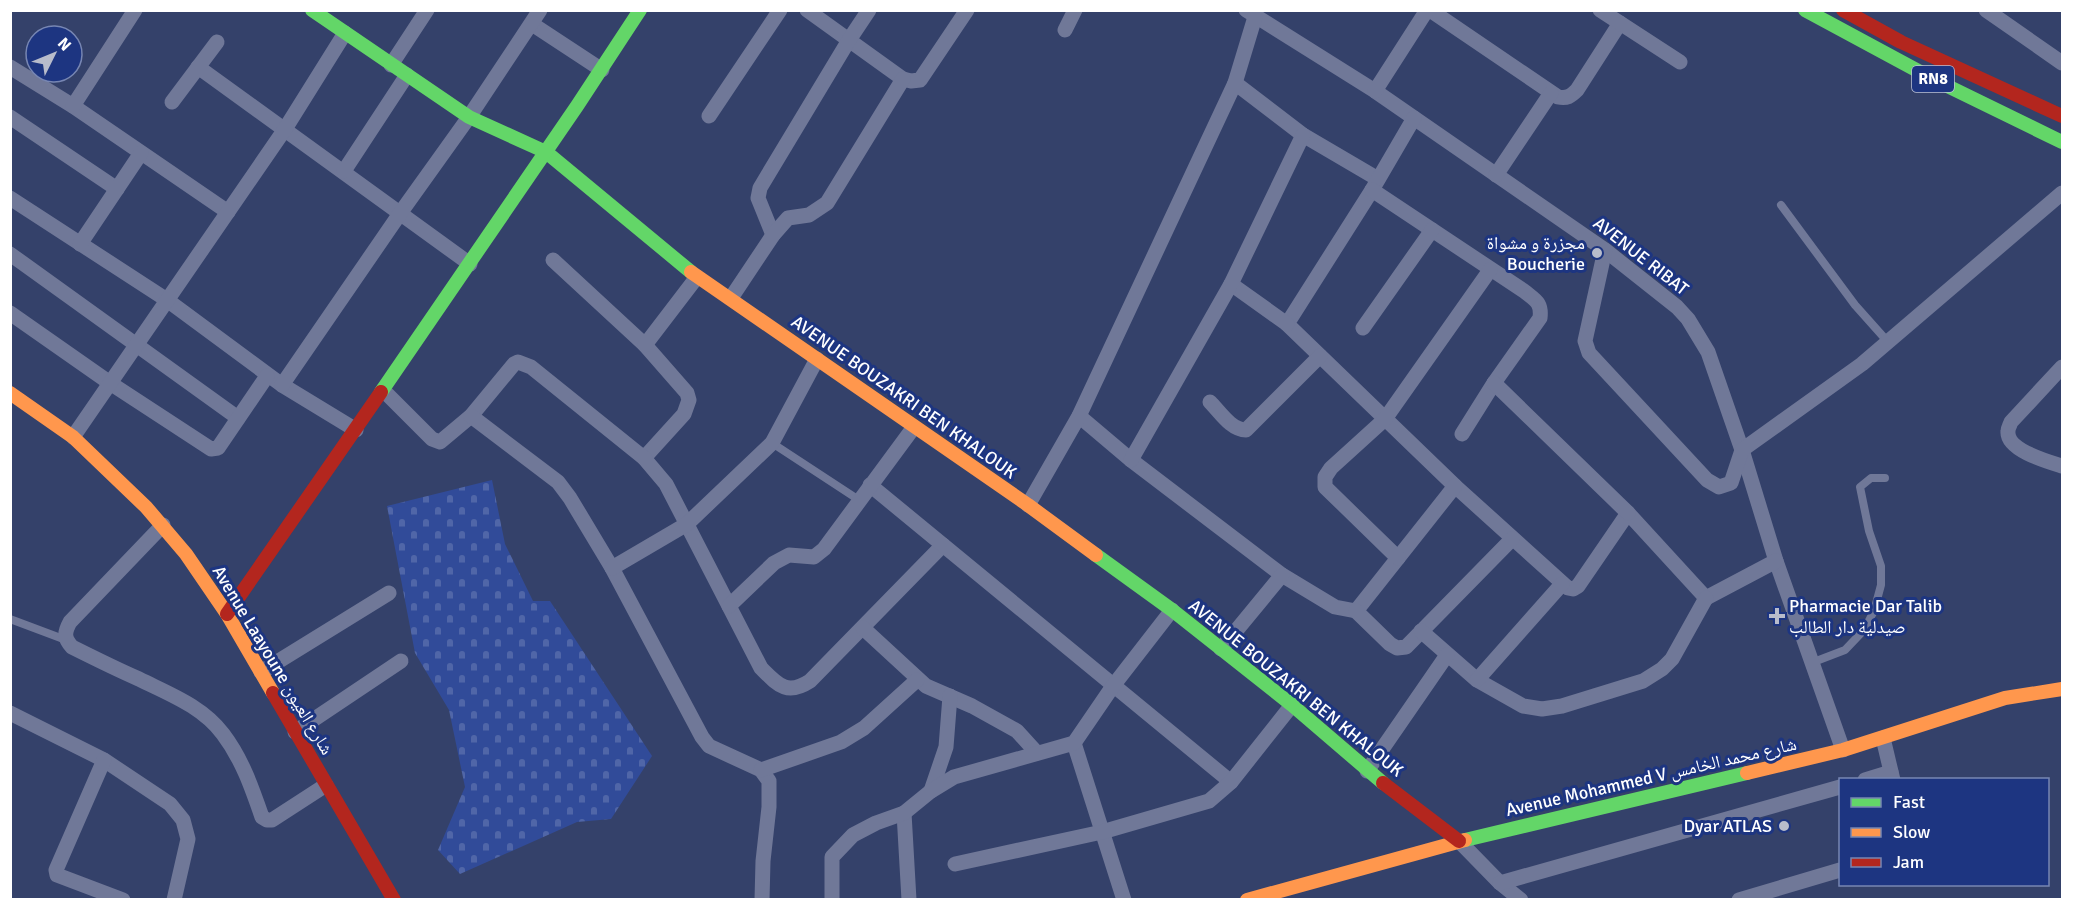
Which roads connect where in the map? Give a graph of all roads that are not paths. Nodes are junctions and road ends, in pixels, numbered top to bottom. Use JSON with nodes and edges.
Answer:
{"nodes":[{"id":1,"x":135,"y":10,"type":"edge"},
{"id":2,"x":312,"y":10,"type":"edge"},
{"id":3,"x":341,"y":10,"type":"edge"},
{"id":4,"x":427,"y":10,"type":"edge"},
{"id":5,"x":540,"y":10,"type":"edge"},
{"id":6,"x":640,"y":10,"type":"edge"},
{"id":7,"x":780,"y":10,"type":"edge"},
{"id":8,"x":807,"y":10,"type":"edge"},
{"id":9,"x":869,"y":10,"type":"edge"},
{"id":10,"x":967,"y":10,"type":"edge"},
{"id":11,"x":1075,"y":10,"type":"edge"},
{"id":12,"x":1429,"y":10,"type":"edge"},
{"id":13,"x":1600,"y":10,"type":"edge"},
{"id":14,"x":1805,"y":10,"type":"edge"},
{"id":15,"x":1843,"y":10,"type":"edge"},
{"id":16,"x":1986,"y":10,"type":"edge"},
{"id":17,"x":1250,"y":14,"type":"edge"},
{"id":18,"x":1620,"y":23,"type":"junction"},
{"id":19,"x":332,"y":24,"type":"junction"},
{"id":20,"x":532,"y":24,"type":"junction"},
{"id":21,"x":1065,"y":30,"type":"dead end"},
{"id":22,"x":345,"y":33,"type":"junction"},
{"id":23,"x":849,"y":40,"type":"junction"},
{"id":24,"x":217,"y":42,"type":"dead end"},
{"id":25,"x":1680,"y":62,"type":"dead end"},
{"id":26,"x":2062,"y":63,"type":"edge"},
{"id":27,"x":391,"y":65,"type":"junction"},
{"id":28,"x":10,"y":67,"type":"edge"},
{"id":29,"x":198,"y":67,"type":"junction"},
{"id":30,"x":602,"y":70,"type":"junction"},
{"id":31,"x":407,"y":75,"type":"junction"},
{"id":32,"x":903,"y":80,"type":"junction"},
{"id":33,"x":1235,"y":83,"type":"junction"},
{"id":34,"x":1375,"y":92,"type":"junction"},
{"id":35,"x":1551,"y":93,"type":"junction"},
{"id":36,"x":172,"y":102,"type":"dead end"},
{"id":37,"x":74,"y":106,"type":"junction"},
{"id":38,"x":709,"y":116,"type":"dead end"},
{"id":39,"x":2062,"y":116,"type":"edge"},
{"id":40,"x":10,"y":117,"type":"edge"},
{"id":41,"x":469,"y":117,"type":"junction"},
{"id":42,"x":1414,"y":118,"type":"junction"},
{"id":43,"x":285,"y":129,"type":"junction"},
{"id":44,"x":1303,"y":135,"type":"junction"},
{"id":45,"x":2062,"y":142,"type":"edge"},
{"id":46,"x":546,"y":152,"type":"junction"},
{"id":47,"x":141,"y":153,"type":"junction"},
{"id":48,"x":344,"y":171,"type":"junction"},
{"id":49,"x":1496,"y":175,"type":"junction"},
{"id":50,"x":1375,"y":184,"type":"junction"},
{"id":51,"x":117,"y":189,"type":"junction"},
{"id":52,"x":2062,"y":193,"type":"edge"},
{"id":53,"x":10,"y":198,"type":"edge"},
{"id":54,"x":1781,"y":205,"type":"dead end"},
{"id":55,"x":228,"y":212,"type":"junction"},
{"id":56,"x":401,"y":212,"type":"junction"},
{"id":57,"x":1432,"y":230,"type":"junction"},
{"id":58,"x":773,"y":235,"type":"junction"},
{"id":59,"x":81,"y":244,"type":"junction"},
{"id":60,"x":1605,"y":250,"type":"junction"},
{"id":61,"x":10,"y":254,"type":"edge"},
{"id":62,"x":553,"y":260,"type":"dead end"},
{"id":63,"x":470,"y":264,"type":"junction"},
{"id":64,"x":1490,"y":270,"type":"junction"},
{"id":65,"x":698,"y":277,"type":"junction"},
{"id":66,"x":1231,"y":284,"type":"junction"},
{"id":67,"x":730,"y":298,"type":"junction"},
{"id":68,"x":167,"y":300,"type":"junction"},
{"id":69,"x":10,"y":313,"type":"edge"},
{"id":70,"x":1287,"y":324,"type":"junction"},
{"id":71,"x":1363,"y":328,"type":"dead end"},
{"id":72,"x":1888,"y":342,"type":"junction"},
{"id":73,"x":137,"y":344,"type":"junction"},
{"id":74,"x":645,"y":345,"type":"junction"},
{"id":75,"x":1320,"y":356,"type":"junction"},
{"id":76,"x":817,"y":359,"type":"junction"},
{"id":77,"x":2062,"y":367,"type":"edge"},
{"id":78,"x":267,"y":376,"type":"junction"},
{"id":79,"x":110,"y":383,"type":"junction"},
{"id":80,"x":1494,"y":383,"type":"junction"},
{"id":81,"x":282,"y":385,"type":"junction"},
{"id":82,"x":383,"y":390,"type":"junction"},
{"id":83,"x":10,"y":393,"type":"edge"},
{"id":84,"x":1210,"y":402,"type":"dead end"},
{"id":85,"x":471,"y":416,"type":"junction"},
{"id":86,"x":1078,"y":416,"type":"junction"},
{"id":87,"x":238,"y":418,"type":"junction"},
{"id":88,"x":1386,"y":419,"type":"junction"},
{"id":89,"x":914,"y":427,"type":"junction"},
{"id":90,"x":356,"y":430,"type":"junction"},
{"id":91,"x":1462,"y":434,"type":"dead end"},
{"id":92,"x":73,"y":437,"type":"junction"},
{"id":93,"x":772,"y":443,"type":"junction"},
{"id":94,"x":1742,"y":450,"type":"junction"},
{"id":95,"x":644,"y":458,"type":"junction"},
{"id":96,"x":1131,"y":460,"type":"junction"},
{"id":97,"x":2062,"y":466,"type":"edge"},
{"id":98,"x":1885,"y":478,"type":"dead end"},
{"id":99,"x":870,"y":485,"type":"junction"},
{"id":100,"x":1455,"y":486,"type":"junction"},
{"id":101,"x":859,"y":500,"type":"junction"},
{"id":102,"x":1028,"y":505,"type":"junction"},
{"id":103,"x":1628,"y":513,"type":"junction"},
{"id":104,"x":687,"y":524,"type":"junction"},
{"id":105,"x":162,"y":525,"type":"junction"},
{"id":106,"x":1512,"y":538,"type":"junction"},
{"id":107,"x":943,"y":545,"type":"junction"},
{"id":108,"x":1398,"y":558,"type":"junction"},
{"id":109,"x":1776,"y":561,"type":"junction"},
{"id":110,"x":612,"y":568,"type":"junction"},
{"id":111,"x":1282,"y":575,"type":"junction"},
{"id":112,"x":1562,"y":584,"type":"junction"},
{"id":113,"x":389,"y":593,"type":"dead end"},
{"id":114,"x":1706,"y":598,"type":"junction"},
{"id":115,"x":729,"y":606,"type":"junction"},
{"id":116,"x":1172,"y":610,"type":"junction"},
{"id":117,"x":1356,"y":611,"type":"junction"},
{"id":118,"x":227,"y":614,"type":"junction"},
{"id":119,"x":10,"y":619,"type":"edge"},
{"id":120,"x":863,"y":628,"type":"junction"},
{"id":121,"x":1421,"y":631,"type":"junction"},
{"id":122,"x":66,"y":640,"type":"junction"},
{"id":123,"x":1221,"y":649,"type":"junction"},
{"id":124,"x":1447,"y":655,"type":"junction"},
{"id":125,"x":401,"y":661,"type":"dead end"},
{"id":126,"x":1811,"y":663,"type":"junction"},
{"id":127,"x":261,"y":672,"type":"junction"},
{"id":128,"x":917,"y":680,"type":"junction"},
{"id":129,"x":1477,"y":680,"type":"junction"},
{"id":130,"x":1113,"y":686,"type":"junction"},
{"id":131,"x":2062,"y":689,"type":"edge"},
{"id":132,"x":950,"y":696,"type":"junction"},
{"id":133,"x":1292,"y":705,"type":"junction"},
{"id":134,"x":10,"y":713,"type":"edge"},
{"id":135,"x":295,"y":732,"type":"junction"},
{"id":136,"x":1883,"y":738,"type":"junction"},
{"id":137,"x":1074,"y":743,"type":"junction"},
{"id":138,"x":1843,"y":750,"type":"junction"},
{"id":139,"x":1037,"y":753,"type":"junction"},
{"id":140,"x":104,"y":760,"type":"junction"},
{"id":141,"x":760,"y":770,"type":"junction"},
{"id":142,"x":1367,"y":771,"type":"junction"},
{"id":143,"x":1892,"y":776,"type":"edge"},
{"id":144,"x":1231,"y":782,"type":"junction"},
{"id":145,"x":326,"y":785,"type":"junction"},
{"id":146,"x":1839,"y":787,"type":"edge"},
{"id":147,"x":931,"y":791,"type":"junction"},
{"id":148,"x":904,"y":813,"type":"junction"},
{"id":149,"x":1102,"y":832,"type":"junction"},
{"id":150,"x":1459,"y":841,"type":"junction"},
{"id":151,"x":956,"y":864,"type":"dead end"},
{"id":152,"x":1839,"y":870,"type":"edge"},
{"id":153,"x":1500,"y":883,"type":"junction"},
{"id":154,"x":1290,"y":893,"type":"edge"},
{"id":155,"x":123,"y":900,"type":"edge"},
{"id":156,"x":174,"y":900,"type":"edge"},
{"id":157,"x":394,"y":900,"type":"edge"},
{"id":158,"x":762,"y":900,"type":"edge"},
{"id":159,"x":832,"y":900,"type":"edge"},
{"id":160,"x":909,"y":900,"type":"edge"},
{"id":161,"x":1124,"y":900,"type":"edge"},
{"id":162,"x":1247,"y":900,"type":"edge"},
{"id":163,"x":1521,"y":900,"type":"edge"},
{"id":164,"x":1739,"y":900,"type":"edge"}],
"edges":[{"from":1,"to":37,"type":"street"},
{"from":2,"to":19,"type":"street","name":"AVENUE BOUZAKRI BEN KHALOUK"},
{"from":3,"to":19,"type":"street"},
{"from":4,"to":27,"type":"street"},
{"from":5,"to":20,"type":"street"},
{"from":6,"to":30,"type":"street"},
{"from":7,"to":38,"type":"street"},
{"from":8,"to":23,"type":"street"},
{"from":9,"to":23,"type":"street"},
{"from":10,"to":32,"type":"street"},
{"from":11,"to":21,"type":"street"},
{"from":12,"to":34,"type":"street"},
{"from":12,"to":35,"type":"street"},
{"from":13,"to":18,"type":"street"},
{"from":14,"to":45,"type":"street","number":"RN8"},
{"from":15,"to":39,"type":"street","number":"RN8"},
{"from":16,"to":26,"type":"street"},
{"from":17,"to":33,"type":"street"},
{"from":17,"to":34,"type":"street","name":"AVENUE RIBAT"},
{"from":18,"to":25,"type":"street"},
{"from":18,"to":35,"type":"street"},
{"from":19,"to":22,"type":"street","name":"AVENUE BOUZAKRI BEN KHALOUK"},
{"from":20,"to":30,"type":"street"},
{"from":20,"to":41,"type":"street"},
{"from":22,"to":27,"type":"street","name":"AVENUE BOUZAKRI BEN KHALOUK"},
{"from":22,"to":43,"type":"street"},
{"from":23,"to":32,"type":"street"},
{"from":23,"to":58,"type":"street"},
{"from":24,"to":29,"type":"street"},
{"from":27,"to":31,"type":"street","name":"AVENUE BOUZAKRI BEN KHALOUK"},
{"from":28,"to":37,"type":"street"},
{"from":29,"to":36,"type":"street"},
{"from":29,"to":43,"type":"street"},
{"from":30,"to":46,"type":"street"},
{"from":31,"to":41,"type":"street","name":"AVENUE BOUZAKRI BEN KHALOUK"},
{"from":31,"to":48,"type":"street"},
{"from":32,"to":58,"type":"street"},
{"from":33,"to":44,"type":"street"},
{"from":33,"to":86,"type":"street"},
{"from":34,"to":42,"type":"street","name":"AVENUE RIBAT"},
{"from":35,"to":49,"type":"street"},
{"from":37,"to":47,"type":"street"},
{"from":40,"to":51,"type":"street"},
{"from":41,"to":46,"type":"street","name":"AVENUE BOUZAKRI BEN KHALOUK"},
{"from":41,"to":56,"type":"street"},
{"from":42,"to":49,"type":"street","name":"AVENUE RIBAT"},
{"from":42,"to":50,"type":"street"},
{"from":43,"to":48,"type":"street"},
{"from":43,"to":55,"type":"street"},
{"from":44,"to":50,"type":"street"},
{"from":44,"to":66,"type":"street"},
{"from":46,"to":63,"type":"street"},
{"from":46,"to":65,"type":"street","name":"AVENUE BOUZAKRI BEN KHALOUK"},
{"from":47,"to":51,"type":"street"},
{"from":47,"to":55,"type":"street"},
{"from":48,"to":56,"type":"street"},
{"from":49,"to":60,"type":"street","name":"AVENUE RIBAT"},
{"from":50,"to":57,"type":"street"},
{"from":50,"to":70,"type":"street"},
{"from":51,"to":59,"type":"street"},
{"from":52,"to":72,"type":"street"},
{"from":53,"to":59,"type":"street"},
{"from":54,"to":72,"type":"lane"},
{"from":55,"to":68,"type":"street"},
{"from":56,"to":63,"type":"street"},
{"from":56,"to":81,"type":"street"},
{"from":57,"to":64,"type":"street"},
{"from":57,"to":71,"type":"street"},
{"from":58,"to":67,"type":"street"},
{"from":59,"to":68,"type":"street"},
{"from":60,"to":94,"type":"street","name":"AVENUE RIBAT"},
{"from":60,"to":94,"type":"street"},
{"from":61,"to":73,"type":"street"},
{"from":62,"to":74,"type":"street"},
{"from":63,"to":82,"type":"street"},
{"from":64,"to":80,"type":"street"},
{"from":64,"to":88,"type":"street"},
{"from":65,"to":67,"type":"street","name":"AVENUE BOUZAKRI BEN KHALOUK"},
{"from":65,"to":74,"type":"street"},
{"from":66,"to":70,"type":"street"},
{"from":66,"to":96,"type":"street"},
{"from":67,"to":76,"type":"street","name":"AVENUE BOUZAKRI BEN KHALOUK"},
{"from":68,"to":73,"type":"street"},
{"from":68,"to":78,"type":"street"},
{"from":69,"to":79,"type":"street"},
{"from":70,"to":75,"type":"street"},
{"from":72,"to":94,"type":"street"},
{"from":73,"to":79,"type":"street"},
{"from":73,"to":87,"type":"street"},
{"from":74,"to":95,"type":"street"},
{"from":75,"to":84,"type":"street"},
{"from":75,"to":88,"type":"street"},
{"from":76,"to":89,"type":"street","name":"AVENUE BOUZAKRI BEN KHALOUK"},
{"from":76,"to":93,"type":"street"},
{"from":77,"to":97,"type":"street"},
{"from":78,"to":81,"type":"street"},
{"from":78,"to":87,"type":"street"},
{"from":79,"to":87,"type":"street"},
{"from":79,"to":92,"type":"street"},
{"from":80,"to":91,"type":"street"},
{"from":80,"to":103,"type":"street"},
{"from":81,"to":90,"type":"street"},
{"from":82,"to":85,"type":"street"},
{"from":82,"to":90,"type":"street"},
{"from":83,"to":92,"type":"street","name":"Avenue Laayoune شارع العيون"},
{"from":85,"to":95,"type":"street"},
{"from":85,"to":110,"type":"street"},
{"from":86,"to":96,"type":"street"},
{"from":86,"to":102,"type":"street"},
{"from":88,"to":100,"type":"street"},
{"from":88,"to":108,"type":"street"},
{"from":89,"to":99,"type":"street"},
{"from":89,"to":102,"type":"street","name":"AVENUE BOUZAKRI BEN KHALOUK"},
{"from":90,"to":118,"type":"street"},
{"from":92,"to":105,"type":"street","name":"Avenue Laayoune شارع العيون"},
{"from":93,"to":101,"type":"lane"},
{"from":93,"to":104,"type":"street"},
{"from":94,"to":109,"type":"street","name":"AVENUE RIBAT"},
{"from":95,"to":104,"type":"street"},
{"from":96,"to":111,"type":"street"},
{"from":98,"to":126,"type":"lane"},
{"from":99,"to":101,"type":"street"},
{"from":99,"to":107,"type":"street"},
{"from":100,"to":106,"type":"street"},
{"from":100,"to":108,"type":"street"},
{"from":101,"to":115,"type":"street"},
{"from":102,"to":116,"type":"street","name":"AVENUE BOUZAKRI BEN KHALOUK"},
{"from":103,"to":112,"type":"street"},
{"from":103,"to":114,"type":"street"},
{"from":104,"to":110,"type":"street"},
{"from":104,"to":115,"type":"street"},
{"from":105,"to":118,"type":"street","name":"Avenue Laayoune شارع العيون"},
{"from":105,"to":122,"type":"street"},
{"from":106,"to":112,"type":"street"},
{"from":106,"to":121,"type":"street"},
{"from":107,"to":120,"type":"street"},
{"from":107,"to":130,"type":"street"},
{"from":108,"to":117,"type":"street"},
{"from":109,"to":114,"type":"street"},
{"from":109,"to":126,"type":"street","name":"AVENUE RIBAT"},
{"from":110,"to":141,"type":"street"},
{"from":111,"to":117,"type":"street"},
{"from":111,"to":123,"type":"street"},
{"from":112,"to":129,"type":"street"},
{"from":113,"to":127,"type":"street"},
{"from":114,"to":129,"type":"street"},
{"from":115,"to":120,"type":"street"},
{"from":116,"to":123,"type":"street","name":"AVENUE BOUZAKRI BEN KHALOUK"},
{"from":116,"to":130,"type":"street"},
{"from":117,"to":121,"type":"street"},
{"from":118,"to":127,"type":"street","name":"Avenue Laayoune شارع العيون"},
{"from":119,"to":122,"type":"lane"},
{"from":120,"to":128,"type":"street"},
{"from":121,"to":124,"type":"street"},
{"from":122,"to":145,"type":"street"},
{"from":123,"to":133,"type":"street","name":"AVENUE BOUZAKRI BEN KHALOUK"},
{"from":124,"to":129,"type":"street"},
{"from":124,"to":142,"type":"street"},
{"from":125,"to":135,"type":"street"},
{"from":126,"to":138,"type":"street","name":"AVENUE RIBAT"},
{"from":127,"to":135,"type":"street","name":"Avenue Laayoune شارع العيون"},
{"from":128,"to":132,"type":"street"},
{"from":128,"to":141,"type":"street"},
{"from":130,"to":137,"type":"street"},
{"from":130,"to":144,"type":"street"},
{"from":131,"to":136,"type":"street","name":"Avenue Mohammed V شارع محمد الخامس"},
{"from":132,"to":139,"type":"street"},
{"from":132,"to":147,"type":"street"},
{"from":133,"to":142,"type":"street","name":"AVENUE BOUZAKRI BEN KHALOUK"},
{"from":133,"to":144,"type":"street"},
{"from":134,"to":140,"type":"street"},
{"from":135,"to":145,"type":"street","name":"Avenue Laayoune شارع العيون"},
{"from":136,"to":138,"type":"street","name":"Avenue Mohammed V شارع محمد الخامس"},
{"from":136,"to":143,"type":"street"},
{"from":137,"to":139,"type":"street"},
{"from":137,"to":149,"type":"street"},
{"from":138,"to":150,"type":"street","name":"Avenue Mohammed V شارع محمد الخامس"},
{"from":139,"to":147,"type":"street"},
{"from":140,"to":155,"type":"street"},
{"from":140,"to":156,"type":"street"},
{"from":141,"to":158,"type":"street"},
{"from":142,"to":150,"type":"street","name":"AVENUE BOUZAKRI BEN KHALOUK"},
{"from":144,"to":149,"type":"street"},
{"from":145,"to":157,"type":"street","name":"Avenue Laayoune شارع العيون"},
{"from":146,"to":153,"type":"street"},
{"from":147,"to":148,"type":"street"},
{"from":148,"to":159,"type":"street"},
{"from":148,"to":160,"type":"street"},
{"from":149,"to":151,"type":"street"},
{"from":149,"to":161,"type":"street"},
{"from":150,"to":153,"type":"street"},
{"from":150,"to":154,"type":"street","name":"Avenue Mohammed V شارع محمد الخامس"},
{"from":152,"to":164,"type":"street"},
{"from":153,"to":163,"type":"street"},
{"from":154,"to":162,"type":"street","name":"Avenue Mohammed V شارع محمد الخامس"}]}
